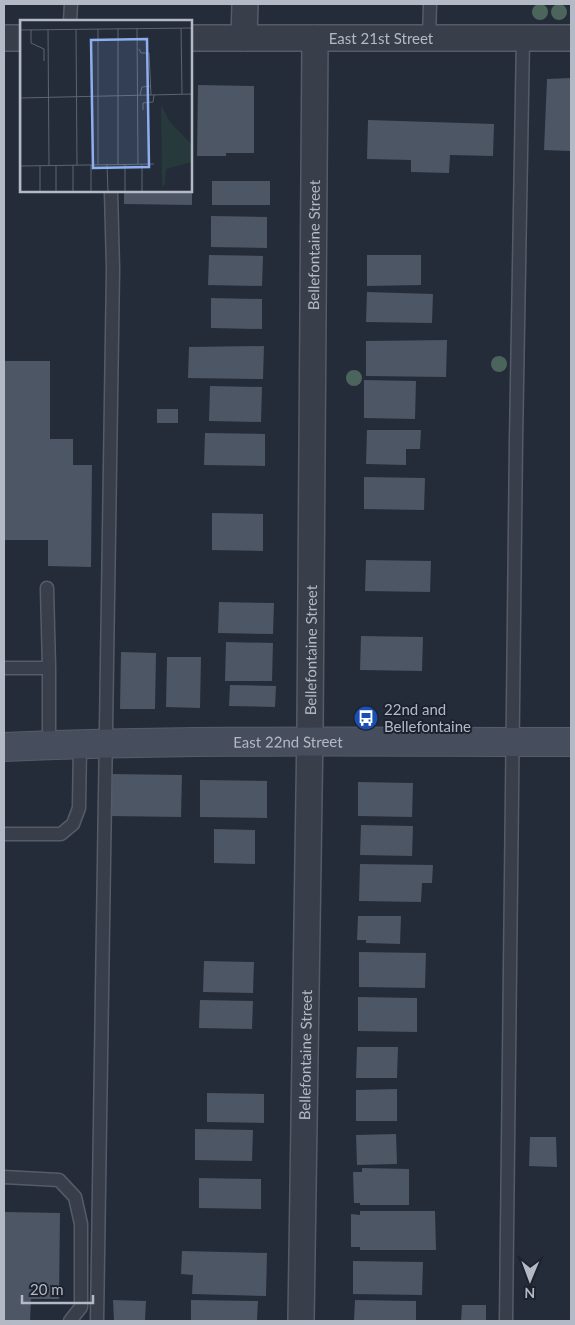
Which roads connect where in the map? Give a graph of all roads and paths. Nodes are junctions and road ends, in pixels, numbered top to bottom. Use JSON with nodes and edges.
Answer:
{"nodes":[{"id":1,"x":71,"y":4,"type":"edge"},
{"id":2,"x":245,"y":4,"type":"edge"},
{"id":3,"x":430,"y":4,"type":"edge"},
{"id":4,"x":70,"y":20,"type":"edge"},
{"id":5,"x":4,"y":38,"type":"edge"},
{"id":6,"x":20,"y":38,"type":"edge"},
{"id":7,"x":192,"y":38,"type":"edge"},
{"id":8,"x":244,"y":38,"type":"junction"},
{"id":9,"x":315,"y":38,"type":"junction"},
{"id":10,"x":429,"y":38,"type":"junction"},
{"id":11,"x":523,"y":38,"type":"junction"},
{"id":12,"x":571,"y":38,"type":"edge"},
{"id":13,"x":111,"y":192,"type":"edge"},
{"id":14,"x":47,"y":588,"type":"dead end"},
{"id":15,"x":4,"y":668,"type":"edge"},
{"id":16,"x":49,"y":668,"type":"junction"},
{"id":17,"x":310,"y":742,"type":"junction"},
{"id":18,"x":513,"y":742,"type":"junction"},
{"id":19,"x":571,"y":742,"type":"edge"},
{"id":20,"x":93,"y":744,"type":"junction"},
{"id":21,"x":49,"y":745,"type":"junction"},
{"id":22,"x":4,"y":747,"type":"edge"},
{"id":23,"x":4,"y":834,"type":"edge"},
{"id":24,"x":4,"y":1177,"type":"edge"},
{"id":25,"x":70,"y":1321,"type":"edge"},
{"id":26,"x":97,"y":1321,"type":"edge"},
{"id":27,"x":301,"y":1321,"type":"edge"},
{"id":28,"x":506,"y":1321,"type":"edge"}],
"edges":[{"from":1,"to":4,"type":"lane"},
{"from":2,"to":8,"type":"street"},
{"from":3,"to":10,"type":"lane"},
{"from":5,"to":6,"type":"street"},
{"from":7,"to":8,"type":"street","name":"East 21st Street"},
{"from":8,"to":9,"type":"street","name":"East 21st Street"},
{"from":9,"to":10,"type":"street","name":"East 21st Street"},
{"from":9,"to":17,"type":"street","name":"Bellefontaine Street"},
{"from":10,"to":11,"type":"street","name":"East 21st Street"},
{"from":11,"to":12,"type":"street","name":"East 21st Street"},
{"from":11,"to":18,"type":"lane"},
{"from":13,"to":20,"type":"lane"},
{"from":14,"to":16,"type":"lane"},
{"from":15,"to":16,"type":"lane"},
{"from":16,"to":21,"type":"lane"},
{"from":17,"to":18,"type":"main road","name":"East 22nd Street"},
{"from":17,"to":20,"type":"main road","name":"East 22nd Street"},
{"from":17,"to":27,"type":"street","name":"Bellefontaine Street"},
{"from":18,"to":19,"type":"main road","name":"East 22nd Street"},
{"from":18,"to":28,"type":"lane"},
{"from":20,"to":21,"type":"main road","name":"East 22nd Street"},
{"from":20,"to":23,"type":"lane"},
{"from":20,"to":26,"type":"lane"},
{"from":21,"to":22,"type":"main road","name":"East 22nd Street"},
{"from":24,"to":25,"type":"lane"}]}
